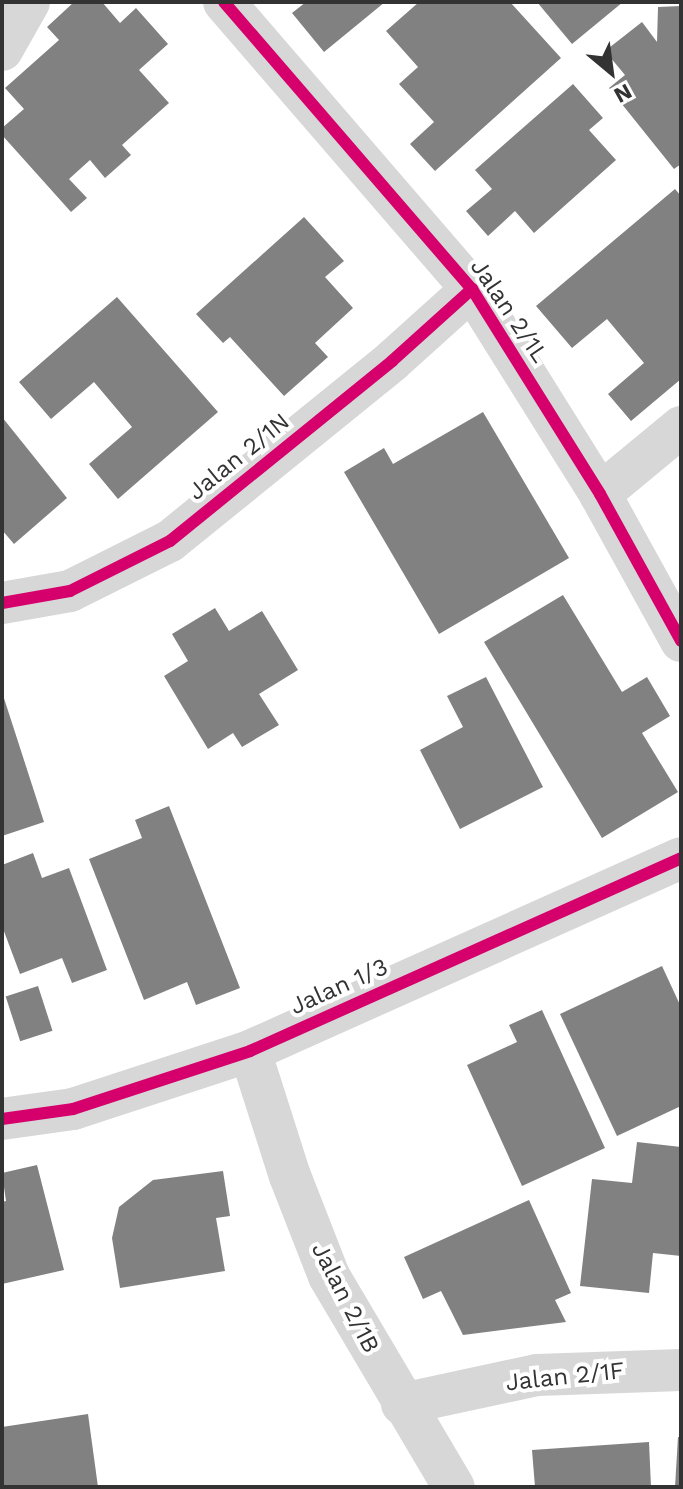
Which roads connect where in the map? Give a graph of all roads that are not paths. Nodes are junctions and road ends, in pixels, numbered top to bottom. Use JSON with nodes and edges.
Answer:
{"nodes":[{"id":1,"x":29,"y":2,"type":"edge"},
{"id":2,"x":224,"y":2,"type":"edge"},
{"id":3,"x":2,"y":50,"type":"edge"},
{"id":4,"x":472,"y":289,"type":"junction"},
{"id":5,"x":681,"y":427,"type":"edge"},
{"id":6,"x":600,"y":494,"type":"junction"},
{"id":7,"x":2,"y":603,"type":"edge"},
{"id":8,"x":681,"y":641,"type":"edge"},
{"id":9,"x":681,"y":858,"type":"edge"},
{"id":10,"x":250,"y":1051,"type":"junction"},
{"id":11,"x":2,"y":1119,"type":"edge"},
{"id":12,"x":681,"y":1370,"type":"edge"},
{"id":13,"x":402,"y":1404,"type":"junction"},
{"id":14,"x":454,"y":1487,"type":"edge"}],
"edges":[{"from":1,"to":3,"type":"street"},
{"from":2,"to":4,"type":"street","name":"Jalan 2/1L"},
{"from":4,"to":6,"type":"street","name":"Jalan 2/1L"},
{"from":4,"to":7,"type":"street","name":"Jalan 2/1N"},
{"from":5,"to":6,"type":"street"},
{"from":6,"to":8,"type":"street","name":"Jalan 2/1L"},
{"from":9,"to":10,"type":"street","name":"Jalan 1/3"},
{"from":10,"to":11,"type":"street","name":"Jalan 1/3"},
{"from":10,"to":13,"type":"street","name":"Jalan 2/1B"},
{"from":12,"to":13,"type":"street","name":"Jalan 2/1F"},
{"from":13,"to":14,"type":"street","name":"Jalan 2/1B"}]}
